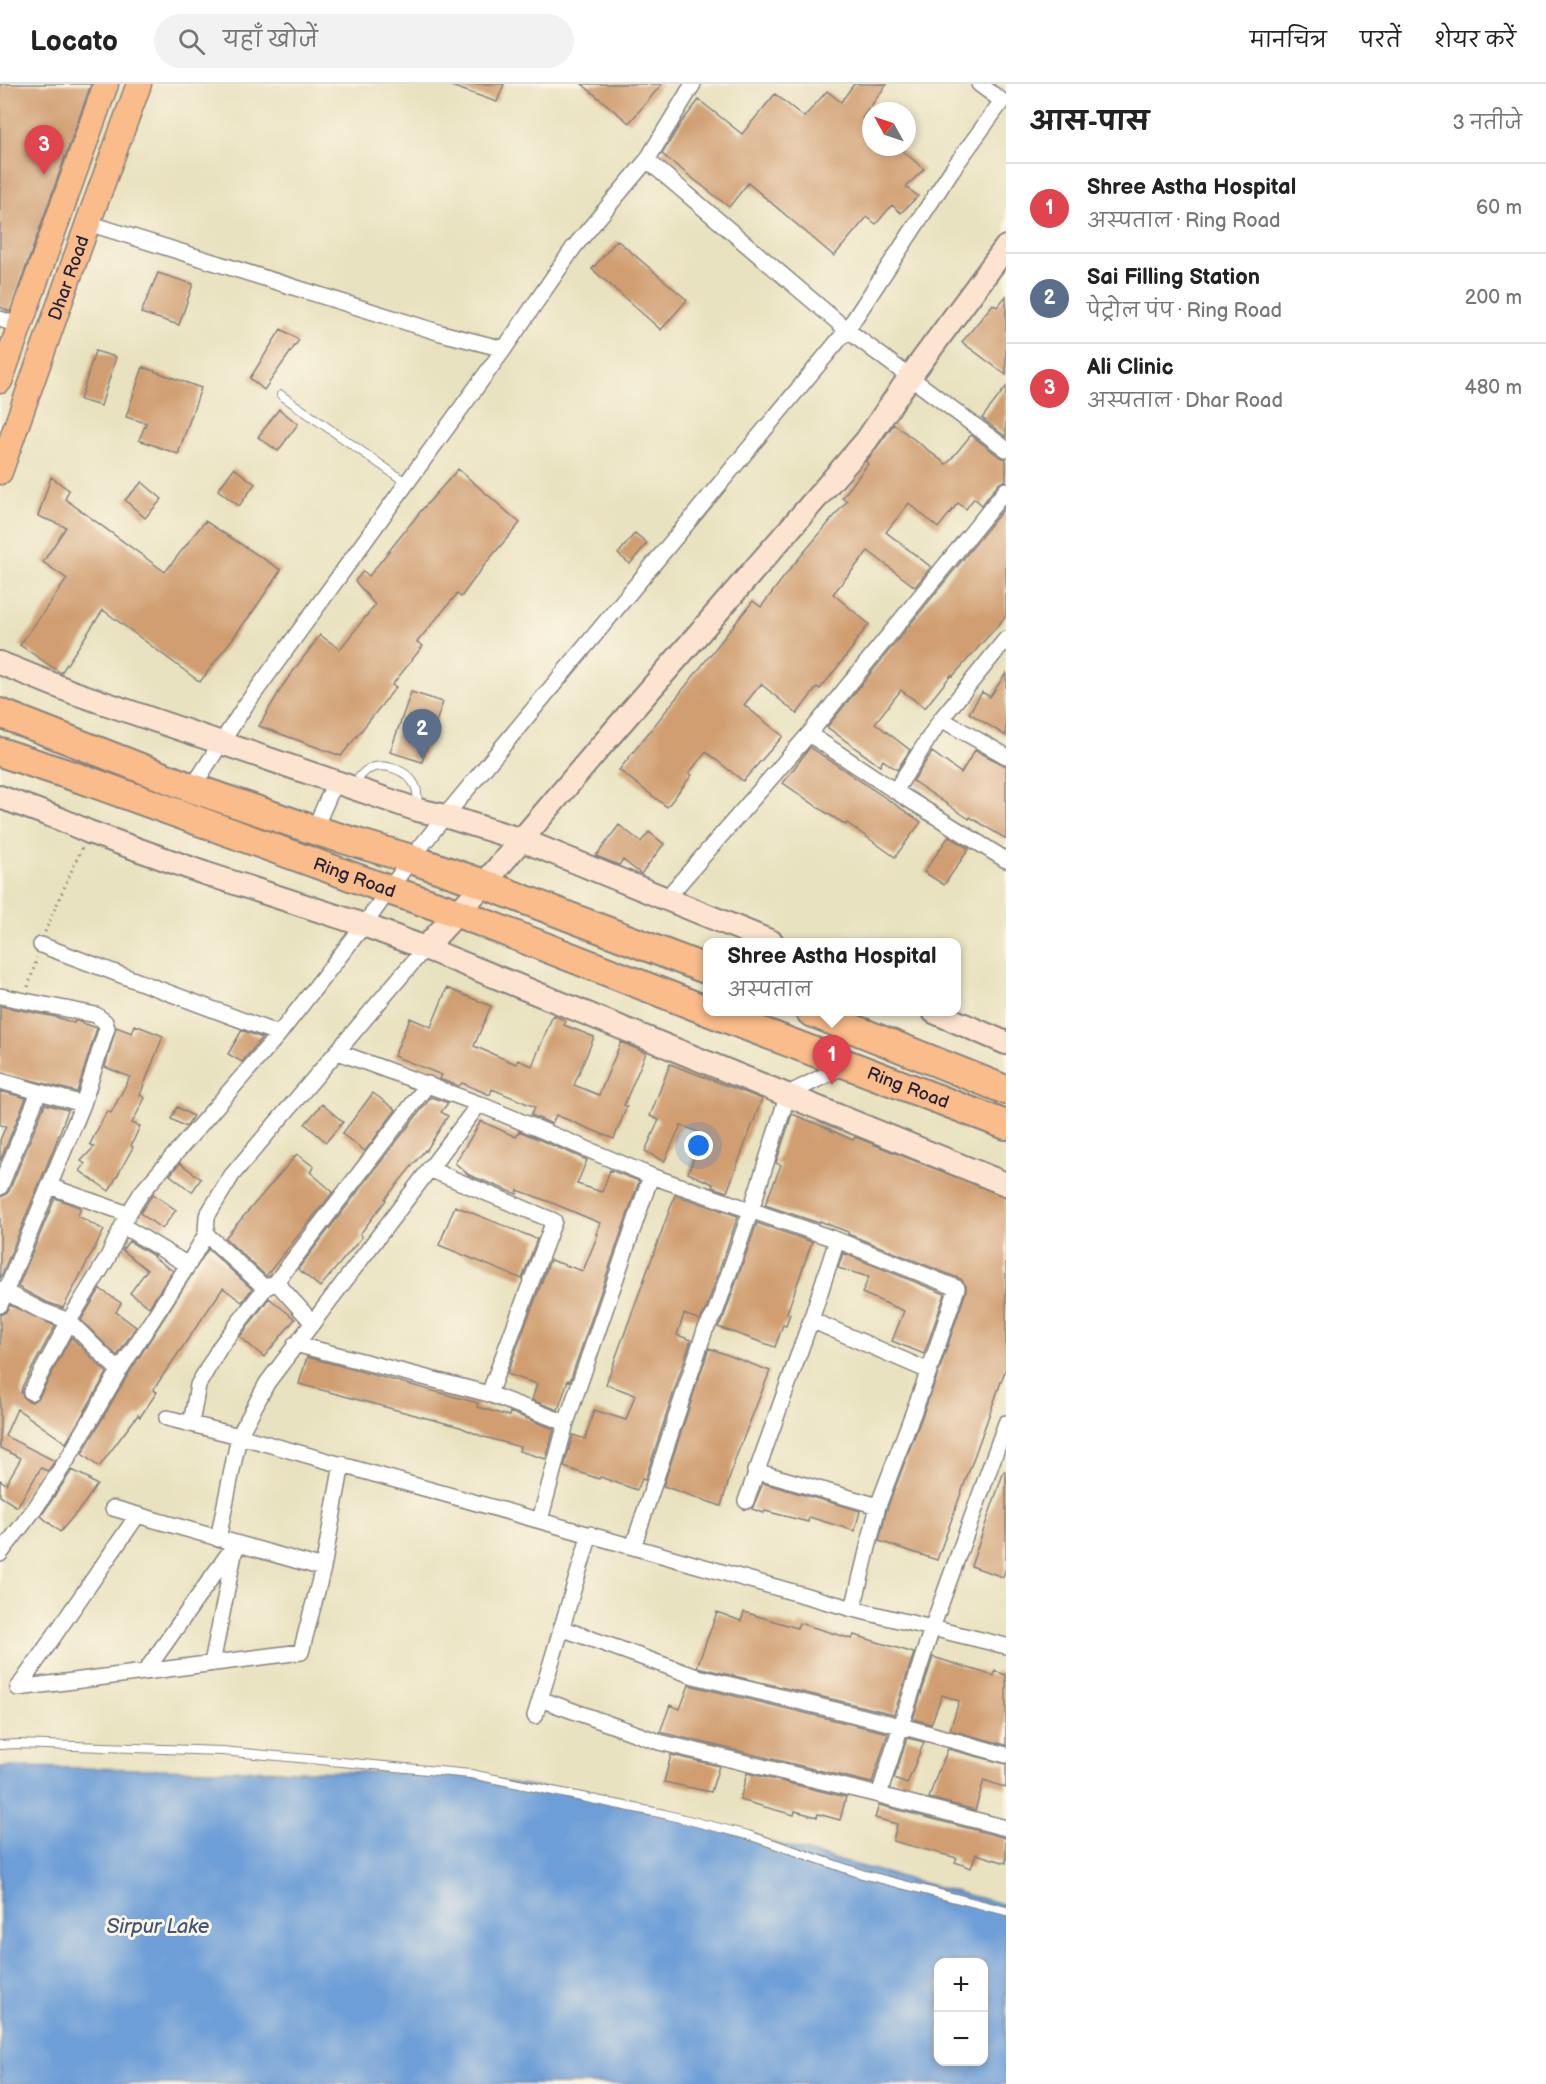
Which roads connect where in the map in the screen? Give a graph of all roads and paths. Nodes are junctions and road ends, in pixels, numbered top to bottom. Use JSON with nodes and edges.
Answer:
{"nodes":[{"id":1,"x":106,"y":84,"type":"edge"},
{"id":2,"x":139,"y":84,"type":"edge"},
{"id":3,"x":693,"y":84,"type":"edge"},
{"id":4,"x":979,"y":84,"type":"edge"},
{"id":5,"x":1004,"y":99,"type":"edge"},
{"id":6,"x":647,"y":160,"type":"junction"},
{"id":7,"x":88,"y":223,"type":"junction"},
{"id":8,"x":1006,"y":247,"type":"edge"},
{"id":9,"x":10,"y":323,"type":"edge"},
{"id":10,"x":847,"y":330,"type":"junction"},
{"id":11,"x":504,"y":349,"type":"junction"},
{"id":12,"x":909,"y":378,"type":"junction"},
{"id":13,"x":0,"y":381,"type":"edge"},
{"id":14,"x":280,"y":395,"type":"dead end"},
{"id":15,"x":1006,"y":449,"type":"edge"},
{"id":16,"x":0,"y":472,"type":"edge"},
{"id":17,"x":407,"y":483,"type":"junction"},
{"id":18,"x":1006,"y":490,"type":"edge"},
{"id":19,"x":1006,"y":639,"type":"edge"},
{"id":20,"x":0,"y":663,"type":"edge"},
{"id":21,"x":0,"y":712,"type":"edge"},
{"id":22,"x":941,"y":719,"type":"junction"},
{"id":23,"x":809,"y":734,"type":"junction"},
{"id":24,"x":221,"y":742,"type":"junction"},
{"id":25,"x":0,"y":752,"type":"edge"},
{"id":26,"x":1006,"y":756,"type":"edge"},
{"id":27,"x":343,"y":784,"type":"junction"},
{"id":28,"x":192,"y":789,"type":"junction"},
{"id":29,"x":895,"y":791,"type":"junction"},
{"id":30,"x":0,"y":797,"type":"edge"},
{"id":31,"x":418,"y":810,"type":"junction"},
{"id":32,"x":445,"y":816,"type":"junction"},
{"id":33,"x":314,"y":830,"type":"junction"},
{"id":34,"x":89,"y":832,"type":"junction"},
{"id":35,"x":522,"y":840,"type":"junction"},
{"id":36,"x":411,"y":859,"type":"junction"},
{"id":37,"x":1006,"y":860,"type":"edge"},
{"id":38,"x":484,"y":884,"type":"junction"},
{"id":39,"x":389,"y":890,"type":"junction"},
{"id":40,"x":665,"y":900,"type":"junction"},
{"id":41,"x":458,"y":913,"type":"junction"},
{"id":42,"x":364,"y":925,"type":"junction"},
{"id":43,"x":762,"y":938,"type":"edge"},
{"id":44,"x":41,"y":945,"type":"junction"},
{"id":45,"x":425,"y":948,"type":"junction"},
{"id":46,"x":703,"y":968,"type":"edge"},
{"id":47,"x":0,"y":996,"type":"edge"},
{"id":48,"x":24,"y":1002,"type":"junction"},
{"id":49,"x":703,"y":1009,"type":"edge"},
{"id":50,"x":722,"y":1016,"type":"edge"},
{"id":51,"x":823,"y":1016,"type":"edge"},
{"id":52,"x":945,"y":1016,"type":"edge"},
{"id":53,"x":279,"y":1034,"type":"junction"},
{"id":54,"x":1006,"y":1043,"type":"edge"},
{"id":55,"x":338,"y":1052,"type":"junction"},
{"id":56,"x":846,"y":1065,"type":"junction"},
{"id":57,"x":0,"y":1081,"type":"edge"},
{"id":58,"x":428,"y":1084,"type":"junction"},
{"id":59,"x":1006,"y":1090,"type":"edge"},
{"id":60,"x":39,"y":1092,"type":"junction"},
{"id":61,"x":788,"y":1094,"type":"junction"},
{"id":62,"x":83,"y":1104,"type":"junction"},
{"id":63,"x":479,"y":1104,"type":"junction"},
{"id":64,"x":1006,"y":1125,"type":"edge"},
{"id":65,"x":429,"y":1170,"type":"junction"},
{"id":66,"x":651,"y":1176,"type":"junction"},
{"id":67,"x":1006,"y":1184,"type":"edge"},
{"id":68,"x":49,"y":1186,"type":"junction"},
{"id":69,"x":0,"y":1187,"type":"edge"},
{"id":70,"x":751,"y":1210,"type":"junction"},
{"id":71,"x":126,"y":1220,"type":"junction"},
{"id":72,"x":207,"y":1234,"type":"junction"},
{"id":73,"x":837,"y":1240,"type":"junction"},
{"id":74,"x":188,"y":1265,"type":"junction"},
{"id":75,"x":270,"y":1285,"type":"junction"},
{"id":76,"x":2,"y":1296,"type":"edge"},
{"id":77,"x":811,"y":1320,"type":"junction"},
{"id":78,"x":69,"y":1321,"type":"junction"},
{"id":79,"x":313,"y":1323,"type":"junction"},
{"id":80,"x":295,"y":1344,"type":"junction"},
{"id":81,"x":119,"y":1371,"type":"junction"},
{"id":82,"x":929,"y":1371,"type":"junction"},
{"id":83,"x":31,"y":1392,"type":"dead end"},
{"id":84,"x":489,"y":1394,"type":"junction"},
{"id":85,"x":167,"y":1418,"type":"dead end"},
{"id":86,"x":566,"y":1423,"type":"junction"},
{"id":87,"x":191,"y":1424,"type":"junction"},
{"id":88,"x":1006,"y":1424,"type":"edge"},
{"id":89,"x":239,"y":1436,"type":"junction"},
{"id":90,"x":342,"y":1464,"type":"junction"},
{"id":91,"x":755,"y":1471,"type":"junction"},
{"id":92,"x":746,"y":1501,"type":"dead end"},
{"id":93,"x":878,"y":1506,"type":"junction"},
{"id":94,"x":113,"y":1508,"type":"dead end"},
{"id":95,"x":138,"y":1516,"type":"junction"},
{"id":96,"x":540,"y":1520,"type":"junction"},
{"id":97,"x":590,"y":1534,"type":"junction"},
{"id":98,"x":218,"y":1539,"type":"junction"},
{"id":99,"x":236,"y":1544,"type":"junction"},
{"id":100,"x":633,"y":1547,"type":"junction"},
{"id":101,"x":0,"y":1554,"type":"edge"},
{"id":102,"x":323,"y":1569,"type":"junction"},
{"id":103,"x":853,"y":1609,"type":"junction"},
{"id":104,"x":561,"y":1628,"type":"junction"},
{"id":105,"x":932,"y":1628,"type":"junction"},
{"id":106,"x":1006,"y":1646,"type":"edge"},
{"id":107,"x":212,"y":1663,"type":"junction"},
{"id":108,"x":145,"y":1672,"type":"junction"},
{"id":109,"x":540,"y":1699,"type":"junction"},
{"id":110,"x":535,"y":1716,"type":"dead end"},
{"id":111,"x":901,"y":1726,"type":"junction"},
{"id":112,"x":0,"y":1745,"type":"edge"},
{"id":113,"x":1006,"y":1755,"type":"edge"},
{"id":114,"x":879,"y":1795,"type":"junction"},
{"id":115,"x":1006,"y":1828,"type":"edge"},
{"id":116,"x":1006,"y":1911,"type":"edge"}],
"edges":[{"from":1,"to":9,"type":"main road","name":"Dhar Road"},
{"from":2,"to":7,"type":"main road","name":"Dhar Road"},
{"from":3,"to":6,"type":"street"},
{"from":4,"to":5,"type":"street"},
{"from":5,"to":10,"type":"street"},
{"from":6,"to":10,"type":"street"},
{"from":6,"to":11,"type":"street"},
{"from":7,"to":11,"type":"street"},
{"from":7,"to":16,"type":"main road","name":"Dhar Road"},
{"from":8,"to":12,"type":"street"},
{"from":9,"to":13,"type":"main road","name":"Dhar Road"},
{"from":10,"to":12,"type":"street"},
{"from":10,"to":32,"type":"street"},
{"from":11,"to":17,"type":"street"},
{"from":12,"to":15,"type":"street"},
{"from":12,"to":35,"type":"street"},
{"from":14,"to":17,"type":"lane"},
{"from":17,"to":24,"type":"street"},
{"from":18,"to":23,"type":"street"},
{"from":19,"to":22,"type":"street"},
{"from":20,"to":24,"type":"street"},
{"from":21,"to":28,"type":"highway","name":"Ring Road"},
{"from":22,"to":26,"type":"street"},
{"from":22,"to":29,"type":"street"},
{"from":23,"to":29,"type":"street"},
{"from":23,"to":40,"type":"street"},
{"from":24,"to":27,"type":"street"},
{"from":24,"to":28,"type":"street"},
{"from":25,"to":39,"type":"highway","name":"Ring Road"},
{"from":27,"to":31,"type":"street"},
{"from":27,"to":31,"type":"lane"},
{"from":27,"to":33,"type":"street"},
{"from":28,"to":33,"type":"highway","name":"Ring Road"},
{"from":29,"to":37,"type":"street"},
{"from":30,"to":34,"type":"street"},
{"from":31,"to":32,"type":"street"},
{"from":32,"to":35,"type":"street"},
{"from":32,"to":36,"type":"street"},
{"from":33,"to":36,"type":"highway","name":"Ring Road"},
{"from":34,"to":42,"type":"street"},
{"from":34,"to":44,"type":"path"},
{"from":35,"to":38,"type":"street"},
{"from":35,"to":40,"type":"street"},
{"from":36,"to":38,"type":"highway","name":"Ring Road"},
{"from":36,"to":39,"type":"street"},
{"from":38,"to":41,"type":"street"},
{"from":38,"to":46,"type":"highway","name":"Ring Road"},
{"from":39,"to":41,"type":"highway","name":"Ring Road"},
{"from":39,"to":42,"type":"street"},
{"from":40,"to":43,"type":"street"},
{"from":41,"to":45,"type":"street"},
{"from":41,"to":49,"type":"highway","name":"Ring Road"},
{"from":42,"to":45,"type":"street"},
{"from":42,"to":53,"type":"street"},
{"from":44,"to":48,"type":"path"},
{"from":44,"to":53,"type":"street"},
{"from":45,"to":55,"type":"street"},
{"from":45,"to":61,"type":"street"},
{"from":47,"to":48,"type":"street"},
{"from":48,"to":62,"type":"street"},
{"from":50,"to":56,"type":"highway","name":"Ring Road"},
{"from":51,"to":59,"type":"highway","name":"Ring Road"},
{"from":52,"to":54,"type":"street"},
{"from":53,"to":71,"type":"street"},
{"from":55,"to":58,"type":"street"},
{"from":55,"to":72,"type":"street"},
{"from":56,"to":61,"type":"street"},
{"from":56,"to":64,"type":"highway","name":"Ring Road"},
{"from":57,"to":60,"type":"street"},
{"from":58,"to":63,"type":"street"},
{"from":58,"to":75,"type":"street"},
{"from":60,"to":62,"type":"street"},
{"from":60,"to":69,"type":"street"},
{"from":61,"to":67,"type":"street"},
{"from":61,"to":70,"type":"street"},
{"from":62,"to":68,"type":"street"},
{"from":63,"to":65,"type":"street"},
{"from":63,"to":66,"type":"street"},
{"from":65,"to":79,"type":"street"},
{"from":65,"to":84,"type":"street"},
{"from":66,"to":70,"type":"street"},
{"from":66,"to":86,"type":"street"},
{"from":68,"to":71,"type":"street"},
{"from":68,"to":76,"type":"street"},
{"from":70,"to":73,"type":"street"},
{"from":70,"to":100,"type":"street"},
{"from":71,"to":74,"type":"street"},
{"from":71,"to":78,"type":"street"},
{"from":72,"to":74,"type":"street"},
{"from":72,"to":75,"type":"street"},
{"from":73,"to":77,"type":"street"},
{"from":73,"to":82,"type":"street"},
{"from":74,"to":81,"type":"street"},
{"from":75,"to":79,"type":"street"},
{"from":75,"to":87,"type":"street"},
{"from":76,"to":78,"type":"street"},
{"from":77,"to":82,"type":"street"},
{"from":77,"to":91,"type":"street"},
{"from":78,"to":81,"type":"street"},
{"from":78,"to":83,"type":"street"},
{"from":79,"to":80,"type":"street"},
{"from":80,"to":84,"type":"street"},
{"from":80,"to":89,"type":"street"},
{"from":81,"to":101,"type":"street"},
{"from":82,"to":93,"type":"street"},
{"from":84,"to":86,"type":"street"},
{"from":85,"to":87,"type":"street"},
{"from":86,"to":96,"type":"street"},
{"from":87,"to":89,"type":"street"},
{"from":88,"to":105,"type":"street"},
{"from":89,"to":90,"type":"street"},
{"from":89,"to":98,"type":"street"},
{"from":90,"to":96,"type":"street"},
{"from":90,"to":102,"type":"street"},
{"from":91,"to":92,"type":"street"},
{"from":91,"to":93,"type":"street"},
{"from":93,"to":103,"type":"street"},
{"from":94,"to":95,"type":"street"},
{"from":95,"to":98,"type":"street"},
{"from":95,"to":108,"type":"street"},
{"from":96,"to":97,"type":"street"},
{"from":97,"to":100,"type":"street"},
{"from":97,"to":104,"type":"street"},
{"from":98,"to":99,"type":"street"},
{"from":99,"to":102,"type":"street"},
{"from":99,"to":107,"type":"street"},
{"from":99,"to":108,"type":"street"},
{"from":100,"to":103,"type":"street"},
{"from":102,"to":107,"type":"street"},
{"from":103,"to":105,"type":"street"},
{"from":104,"to":109,"type":"street"},
{"from":104,"to":111,"type":"street"},
{"from":105,"to":106,"type":"street"},
{"from":105,"to":111,"type":"street"},
{"from":107,"to":108,"type":"street"},
{"from":109,"to":110,"type":"street"},
{"from":109,"to":114,"type":"street"},
{"from":111,"to":113,"type":"street"},
{"from":111,"to":114,"type":"street"},
{"from":112,"to":116,"type":"lane"},
{"from":114,"to":115,"type":"street"}]}
